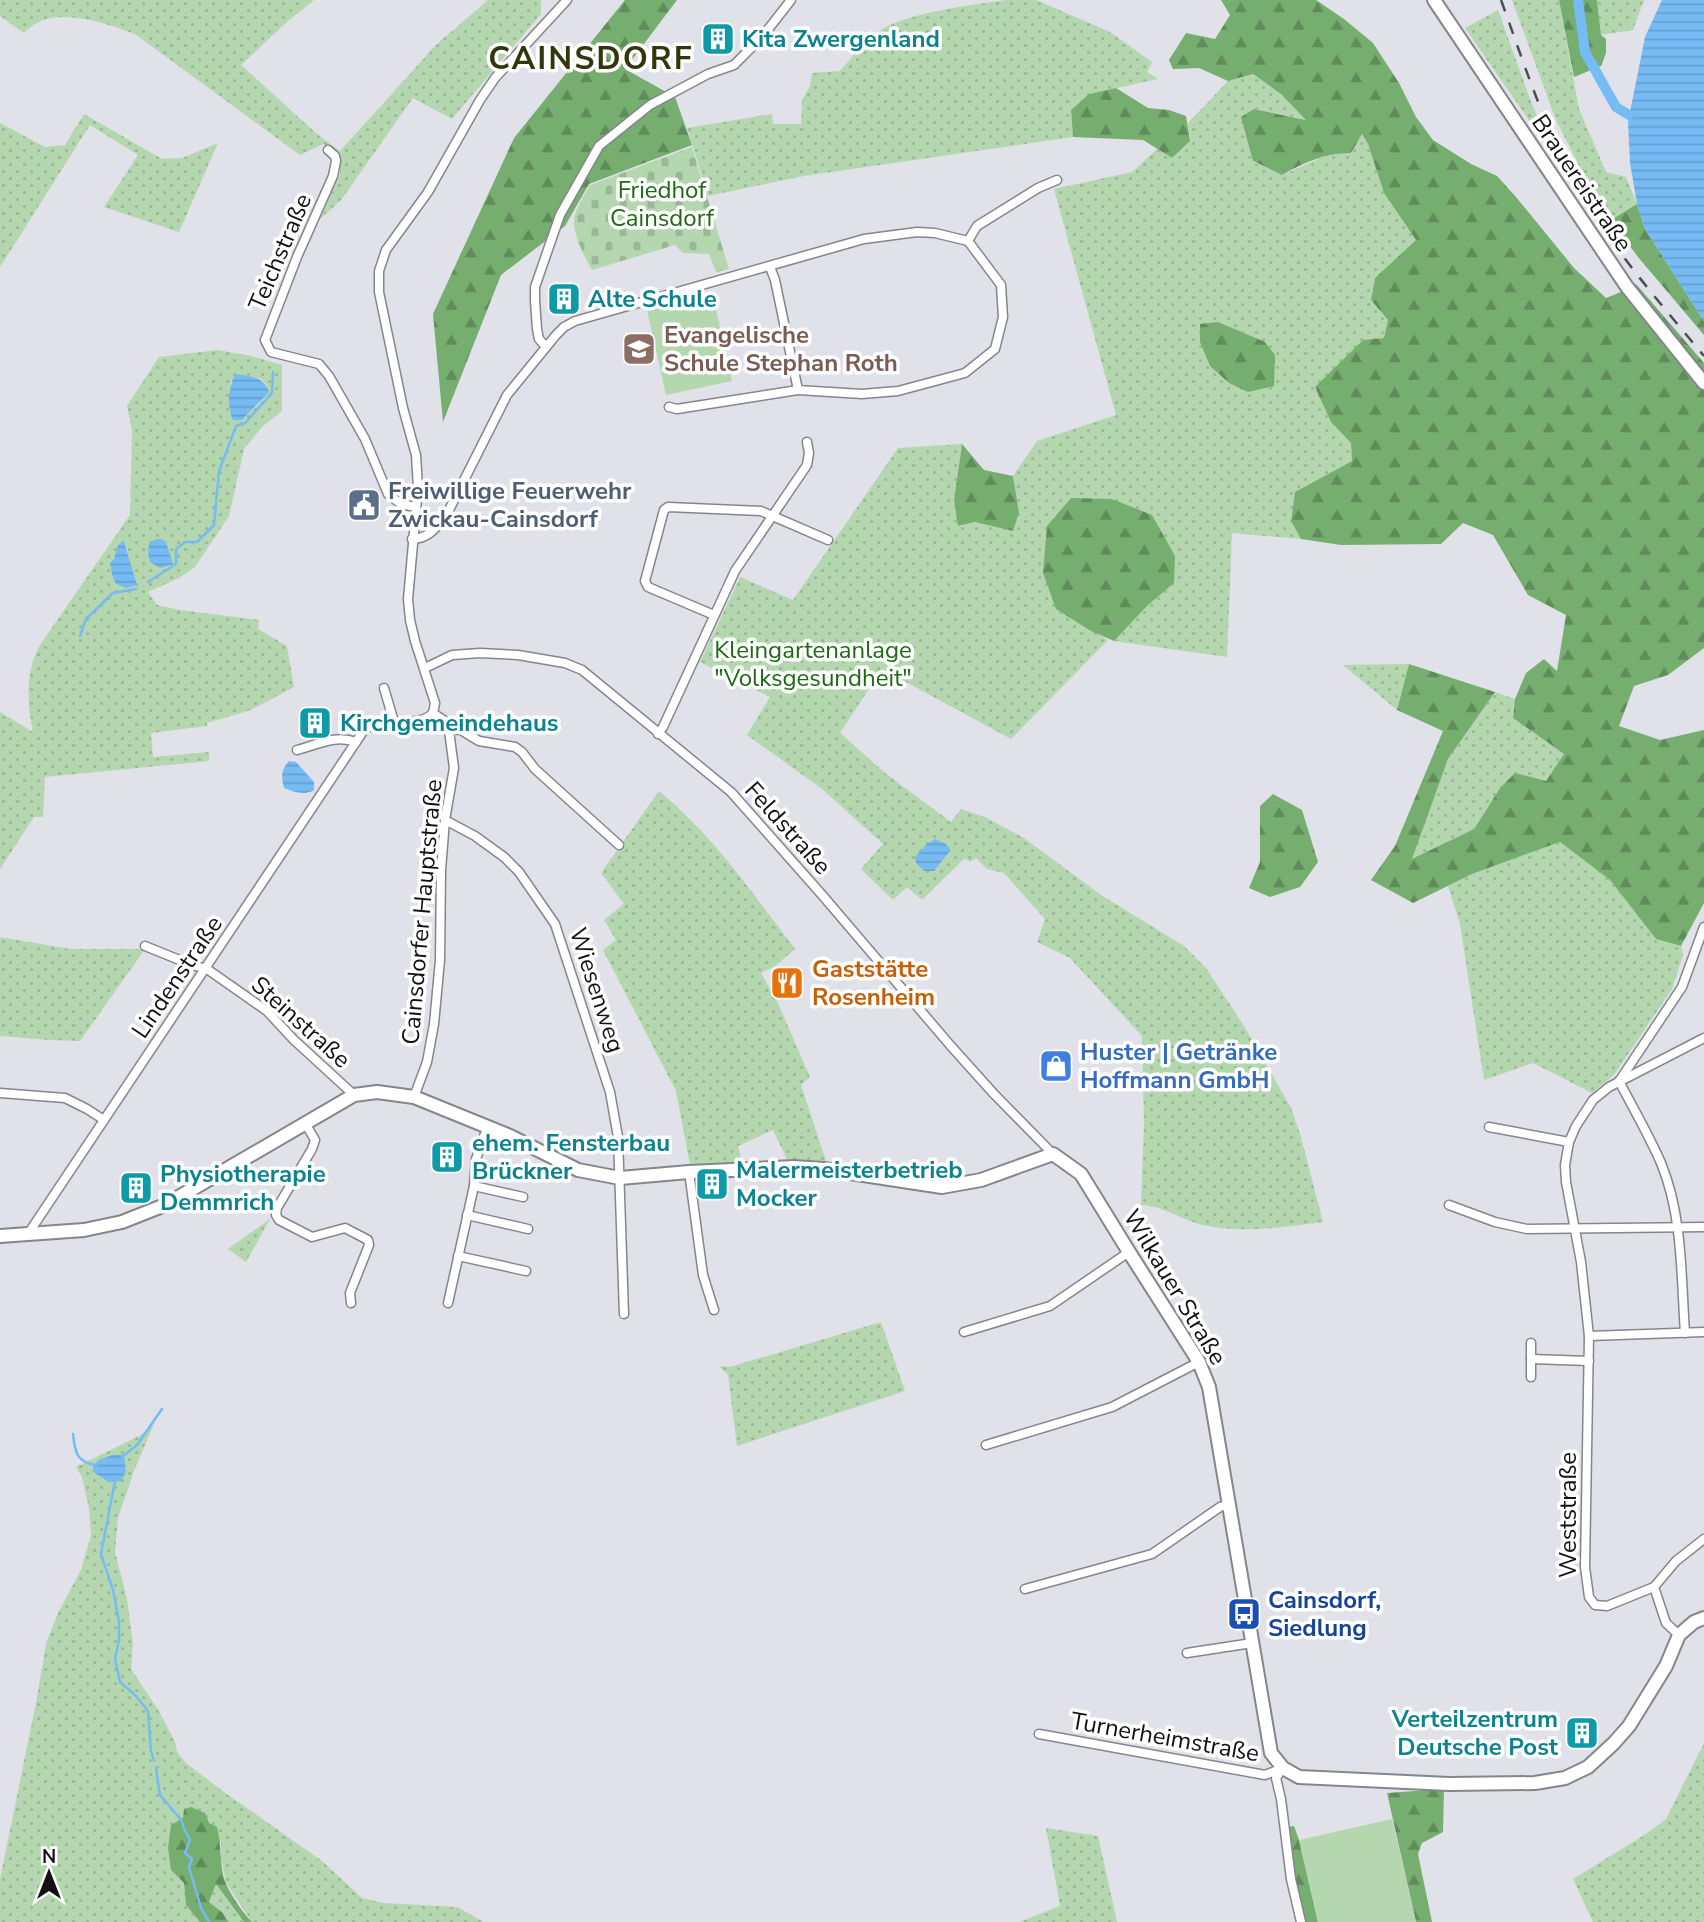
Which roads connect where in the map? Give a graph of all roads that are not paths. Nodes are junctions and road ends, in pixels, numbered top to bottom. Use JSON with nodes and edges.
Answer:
{"nodes":[{"id":1,"x":567,"y":0,"type":"edge"},
{"id":2,"x":790,"y":0,"type":"edge"},
{"id":3,"x":1434,"y":0,"type":"edge"},
{"id":4,"x":328,"y":150,"type":"dead end"},
{"id":5,"x":1057,"y":180,"type":"dead end"},
{"id":6,"x":968,"y":241,"type":"junction"},
{"id":7,"x":770,"y":267,"type":"junction"},
{"id":8,"x":546,"y":347,"type":"junction"},
{"id":9,"x":1704,"y":383,"type":"edge"},
{"id":10,"x":798,"y":390,"type":"junction"},
{"id":11,"x":669,"y":407,"type":"dead end"},
{"id":12,"x":807,"y":442,"type":"dead end"},
{"id":13,"x":415,"y":507,"type":"junction"},
{"id":14,"x":773,"y":515,"type":"junction"},
{"id":15,"x":412,"y":539,"type":"junction"},
{"id":16,"x":828,"y":540,"type":"dead end"},
{"id":17,"x":714,"y":615,"type":"junction"},
{"id":18,"x":425,"y":668,"type":"junction"},
{"id":19,"x":384,"y":688,"type":"dead end"},
{"id":20,"x":433,"y":713,"type":"junction"},
{"id":21,"x":394,"y":722,"type":"junction"},
{"id":22,"x":449,"y":729,"type":"junction"},
{"id":23,"x":658,"y":734,"type":"junction"},
{"id":24,"x":356,"y":741,"type":"junction"},
{"id":25,"x":297,"y":750,"type":"dead end"},
{"id":26,"x":445,"y":820,"type":"junction"},
{"id":27,"x":619,"y":845,"type":"dead end"},
{"id":28,"x":1704,"y":927,"type":"edge"},
{"id":29,"x":145,"y":946,"type":"dead end"},
{"id":30,"x":207,"y":969,"type":"junction"},
{"id":31,"x":1704,"y":1038,"type":"edge"},
{"id":32,"x":1619,"y":1081,"type":"junction"},
{"id":33,"x":0,"y":1093,"type":"edge"},
{"id":34,"x":354,"y":1095,"type":"junction"},
{"id":35,"x":414,"y":1097,"type":"junction"},
{"id":36,"x":104,"y":1120,"type":"junction"},
{"id":37,"x":305,"y":1123,"type":"junction"},
{"id":38,"x":1489,"y":1127,"type":"dead end"},
{"id":39,"x":487,"y":1128,"type":"junction"},
{"id":40,"x":1569,"y":1142,"type":"junction"},
{"id":41,"x":1053,"y":1154,"type":"junction"},
{"id":42,"x":689,"y":1172,"type":"junction"},
{"id":43,"x":620,"y":1178,"type":"junction"},
{"id":44,"x":474,"y":1186,"type":"junction"},
{"id":45,"x":523,"y":1197,"type":"dead end"},
{"id":46,"x":1449,"y":1205,"type":"dead end"},
{"id":47,"x":467,"y":1215,"type":"junction"},
{"id":48,"x":1677,"y":1227,"type":"junction"},
{"id":49,"x":1704,"y":1227,"type":"edge"},
{"id":50,"x":528,"y":1229,"type":"dead end"},
{"id":51,"x":1574,"y":1230,"type":"junction"},
{"id":52,"x":28,"y":1234,"type":"junction"},
{"id":53,"x":0,"y":1236,"type":"edge"},
{"id":54,"x":1129,"y":1252,"type":"junction"},
{"id":55,"x":458,"y":1256,"type":"junction"},
{"id":56,"x":526,"y":1271,"type":"dead end"},
{"id":57,"x":351,"y":1303,"type":"dead end"},
{"id":58,"x":448,"y":1303,"type":"dead end"},
{"id":59,"x":715,"y":1310,"type":"dead end"},
{"id":60,"x":624,"y":1314,"type":"dead end"},
{"id":61,"x":964,"y":1332,"type":"dead end"},
{"id":62,"x":1704,"y":1332,"type":"edge"},
{"id":63,"x":1685,"y":1333,"type":"junction"},
{"id":64,"x":1589,"y":1336,"type":"junction"},
{"id":65,"x":1531,"y":1343,"type":"dead end"},
{"id":66,"x":1531,"y":1359,"type":"junction"},
{"id":67,"x":1589,"y":1360,"type":"junction"},
{"id":68,"x":1199,"y":1362,"type":"junction"},
{"id":69,"x":1531,"y":1377,"type":"dead end"},
{"id":70,"x":986,"y":1445,"type":"dead end"},
{"id":71,"x":1229,"y":1504,"type":"junction"},
{"id":72,"x":1704,"y":1539,"type":"edge"},
{"id":73,"x":1654,"y":1587,"type":"junction"},
{"id":74,"x":1025,"y":1589,"type":"dead end"},
{"id":75,"x":1704,"y":1618,"type":"edge"},
{"id":76,"x":1679,"y":1635,"type":"junction"},
{"id":77,"x":1252,"y":1643,"type":"junction"},
{"id":78,"x":1186,"y":1653,"type":"dead end"},
{"id":79,"x":1039,"y":1734,"type":"dead end"},
{"id":80,"x":1283,"y":1768,"type":"junction"},
{"id":81,"x":1301,"y":1922,"type":"edge"}],
"edges":[{"from":1,"to":13,"type":"street"},
{"from":2,"to":8,"type":"street"},
{"from":3,"to":9,"type":"street","name":"Brauereistraße"},
{"from":4,"to":13,"type":"street","name":"Teichstraße"},
{"from":5,"to":6,"type":"street"},
{"from":6,"to":7,"type":"street"},
{"from":6,"to":10,"type":"street"},
{"from":7,"to":8,"type":"street"},
{"from":7,"to":10,"type":"street"},
{"from":8,"to":15,"type":"street"},
{"from":10,"to":11,"type":"street"},
{"from":12,"to":14,"type":"street"},
{"from":13,"to":15,"type":"street"},
{"from":14,"to":16,"type":"street"},
{"from":14,"to":17,"type":"street"},
{"from":14,"to":17,"type":"street"},
{"from":15,"to":18,"type":"street"},
{"from":17,"to":23,"type":"street"},
{"from":18,"to":20,"type":"street"},
{"from":18,"to":23,"type":"street","name":"Feldstraße"},
{"from":19,"to":21,"type":"street"},
{"from":20,"to":21,"type":"street","name":"Lindenstraße"},
{"from":20,"to":22,"type":"street"},
{"from":21,"to":24,"type":"street","name":"Lindenstraße"},
{"from":22,"to":26,"type":"street","name":"Cainsdorfer Hauptstraße"},
{"from":22,"to":27,"type":"street"},
{"from":23,"to":41,"type":"street","name":"Feldstraße"},
{"from":24,"to":25,"type":"street","name":"Lindenstraße"},
{"from":24,"to":30,"type":"street","name":"Lindenstraße"},
{"from":26,"to":35,"type":"street","name":"Cainsdorfer Hauptstraße"},
{"from":26,"to":43,"type":"street","name":"Wiesenweg"},
{"from":28,"to":32,"type":"street"},
{"from":29,"to":30,"type":"street","name":"Steinstraße"},
{"from":30,"to":34,"type":"street","name":"Steinstraße"},
{"from":30,"to":36,"type":"street","name":"Lindenstraße"},
{"from":31,"to":32,"type":"street"},
{"from":32,"to":40,"type":"street","name":"Weststraße"},
{"from":32,"to":48,"type":"street"},
{"from":33,"to":36,"type":"street"},
{"from":34,"to":35,"type":"street"},
{"from":34,"to":37,"type":"street"},
{"from":35,"to":39,"type":"street"},
{"from":36,"to":52,"type":"street","name":"Lindenstraße"},
{"from":37,"to":52,"type":"street"},
{"from":37,"to":57,"type":"street"},
{"from":38,"to":40,"type":"street"},
{"from":39,"to":43,"type":"street"},
{"from":39,"to":44,"type":"street"},
{"from":40,"to":51,"type":"street","name":"Weststraße"},
{"from":41,"to":42,"type":"street"},
{"from":41,"to":54,"type":"street","name":"Wilkauer Straße"},
{"from":42,"to":43,"type":"street"},
{"from":42,"to":59,"type":"street"},
{"from":43,"to":60,"type":"street","name":"Wiesenweg"},
{"from":44,"to":45,"type":"street"},
{"from":44,"to":47,"type":"street"},
{"from":46,"to":51,"type":"street"},
{"from":47,"to":50,"type":"street"},
{"from":47,"to":55,"type":"street"},
{"from":48,"to":49,"type":"street"},
{"from":48,"to":51,"type":"street"},
{"from":48,"to":63,"type":"street"},
{"from":51,"to":64,"type":"street","name":"Weststraße"},
{"from":52,"to":53,"type":"street"},
{"from":54,"to":61,"type":"street"},
{"from":54,"to":68,"type":"street","name":"Wilkauer Straße"},
{"from":55,"to":56,"type":"street"},
{"from":55,"to":58,"type":"street"},
{"from":62,"to":63,"type":"street"},
{"from":63,"to":64,"type":"street"},
{"from":64,"to":67,"type":"street","name":"Weststraße"},
{"from":65,"to":66,"type":"street"},
{"from":66,"to":67,"type":"street"},
{"from":66,"to":69,"type":"street"},
{"from":67,"to":73,"type":"street","name":"Weststraße"},
{"from":68,"to":70,"type":"street"},
{"from":68,"to":71,"type":"street","name":"Wilkauer Straße"},
{"from":71,"to":74,"type":"street"},
{"from":71,"to":77,"type":"street","name":"Wilkauer Straße"},
{"from":72,"to":73,"type":"street"},
{"from":73,"to":76,"type":"street"},
{"from":75,"to":76,"type":"street"},
{"from":76,"to":80,"type":"street"},
{"from":77,"to":78,"type":"street"},
{"from":77,"to":80,"type":"street","name":"Wilkauer Straße"},
{"from":79,"to":80,"type":"street","name":"Turnerheimstraße"},
{"from":80,"to":81,"type":"street"}]}
